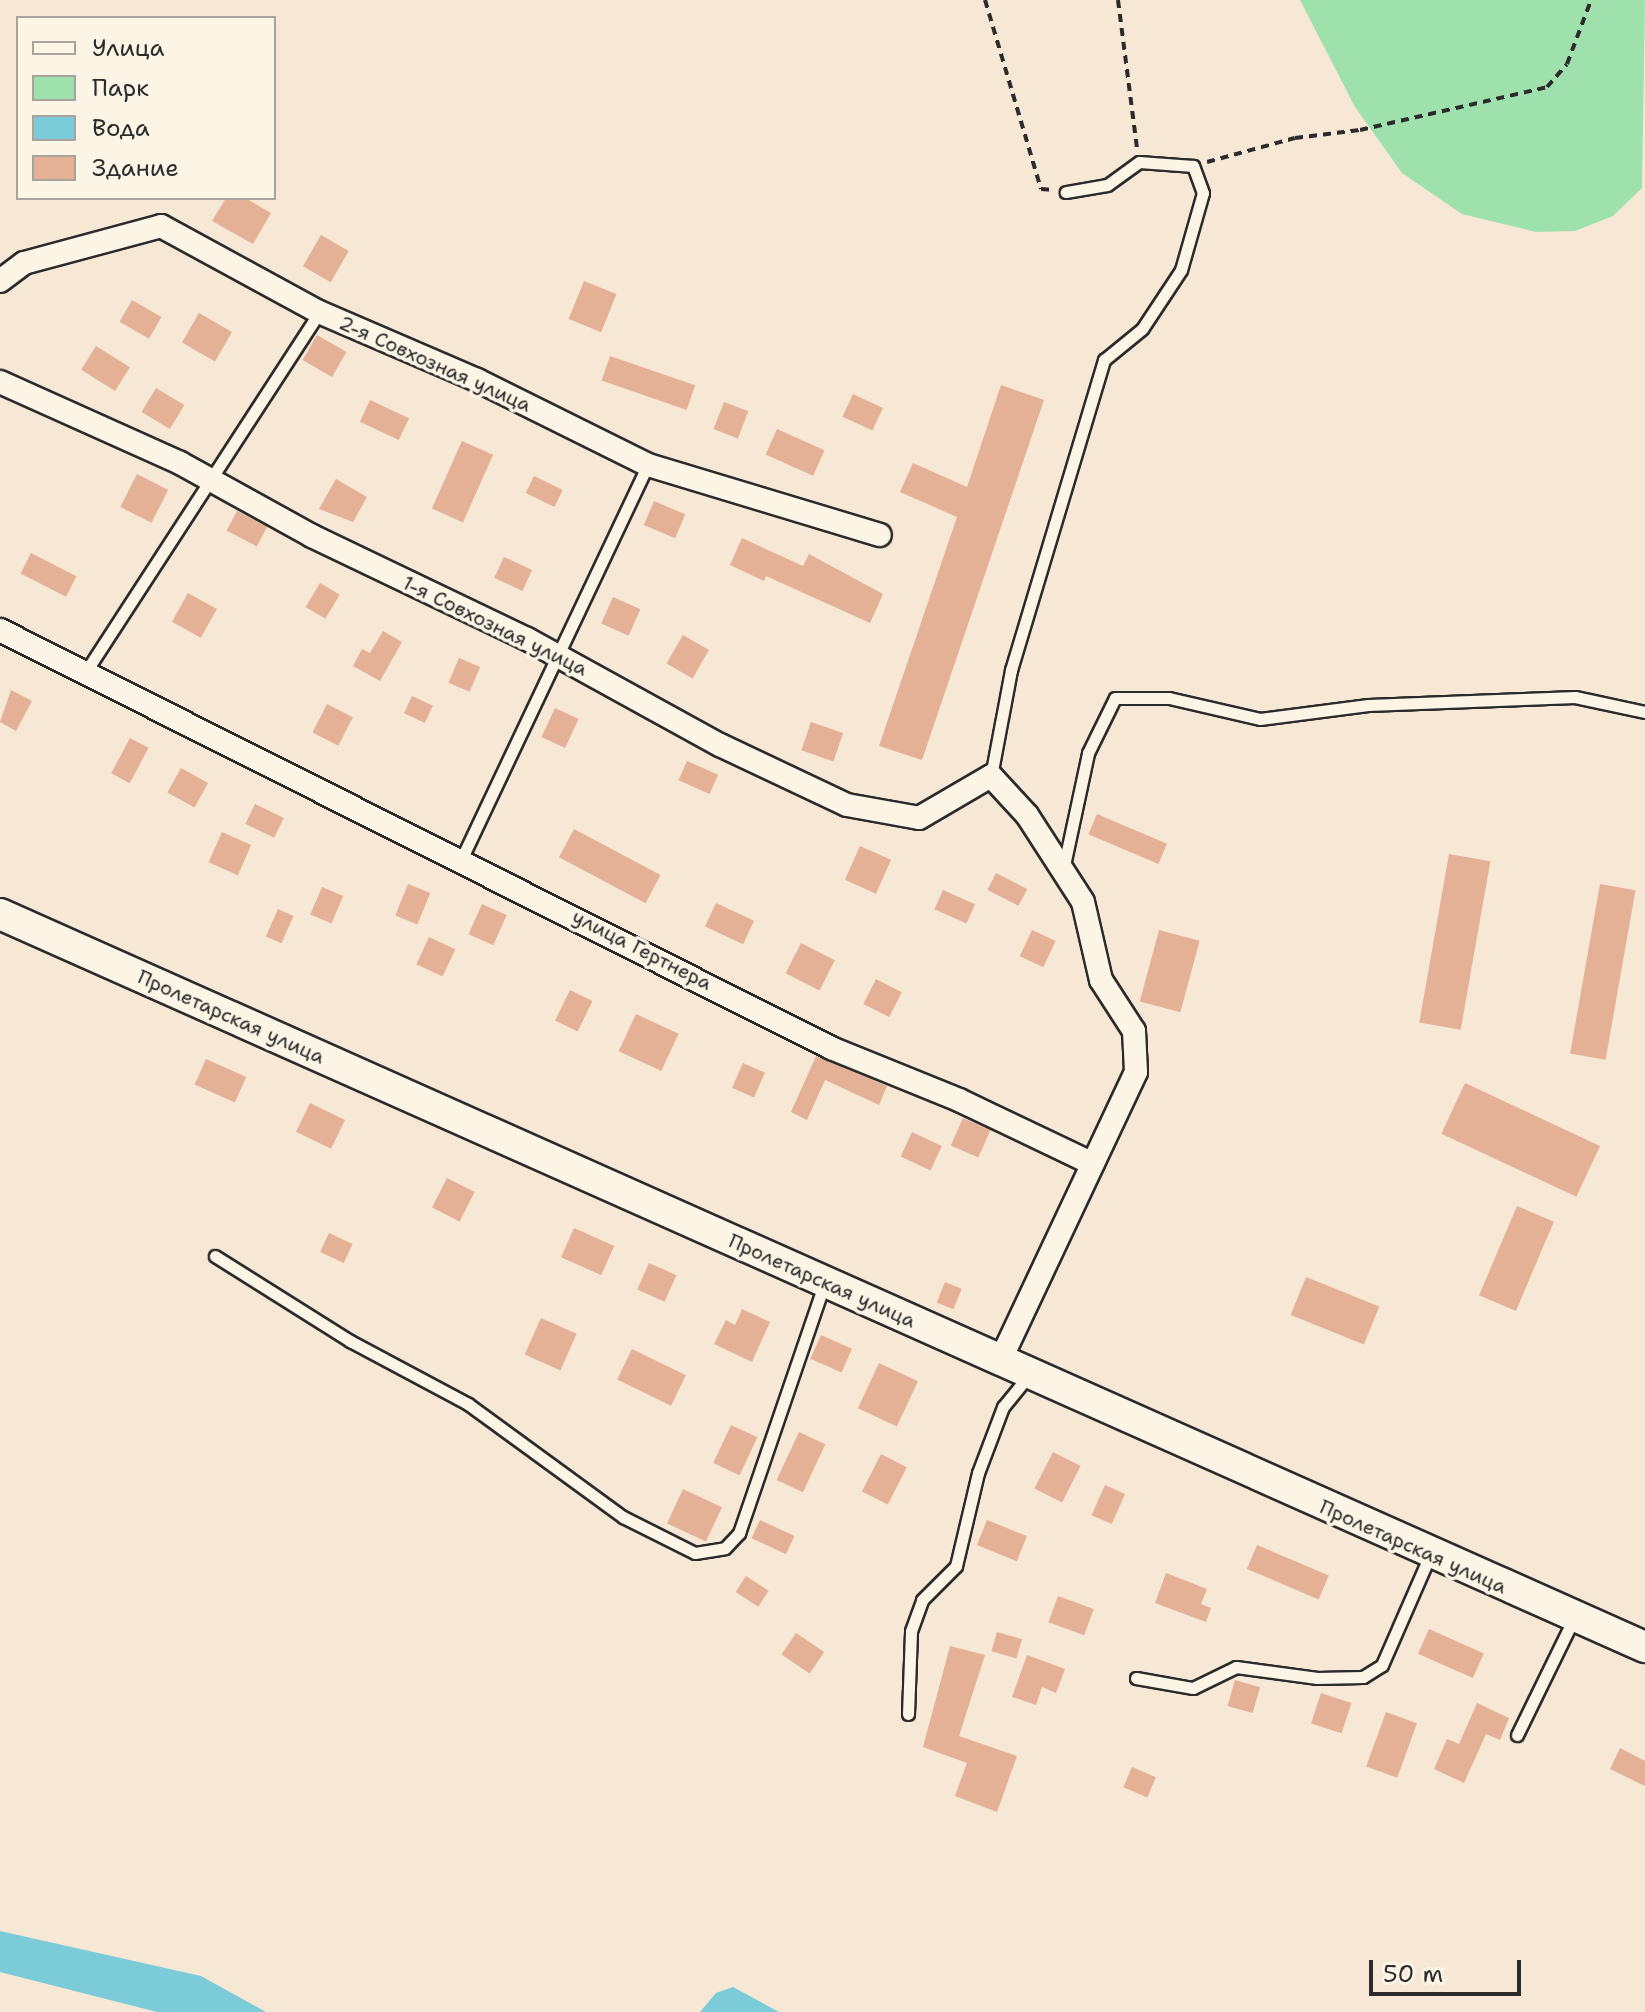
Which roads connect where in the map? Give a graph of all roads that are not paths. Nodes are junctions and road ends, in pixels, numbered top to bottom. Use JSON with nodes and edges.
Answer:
{"nodes":[{"id":1,"x":1066,"y":192,"type":"road end"},
{"id":2,"x":0,"y":281,"type":"edge"},
{"id":3,"x":319,"y":312,"type":"junction"},
{"id":4,"x":0,"y":382,"type":"edge"},
{"id":5,"x":648,"y":465,"type":"junction"},
{"id":6,"x":211,"y":480,"type":"junction"},
{"id":7,"x":880,"y":535,"type":"dead end"},
{"id":8,"x":0,"y":630,"type":"edge"},
{"id":9,"x":554,"y":654,"type":"junction"},
{"id":10,"x":85,"y":673,"type":"junction"},
{"id":11,"x":1645,"y":712,"type":"edge"},
{"id":12,"x":991,"y":776,"type":"junction"},
{"id":13,"x":461,"y":860,"type":"junction"},
{"id":14,"x":1063,"y":871,"type":"junction"},
{"id":15,"x":0,"y":914,"type":"edge"},
{"id":16,"x":1093,"y":1164,"type":"junction"},
{"id":17,"x":215,"y":1256,"type":"dead end"},
{"id":18,"x":825,"y":1282,"type":"junction"},
{"id":19,"x":1000,"y":1361,"type":"junction"},
{"id":20,"x":1030,"y":1375,"type":"junction"},
{"id":21,"x":1430,"y":1555,"type":"junction"},
{"id":22,"x":1574,"y":1617,"type":"junction"},
{"id":23,"x":1645,"y":1647,"type":"edge"},
{"id":24,"x":1136,"y":1678,"type":"dead end"},
{"id":25,"x":908,"y":1714,"type":"dead end"},
{"id":26,"x":1517,"y":1735,"type":"dead end"}],
"edges":[{"from":1,"to":12,"type":"lane"},
{"from":2,"to":3,"type":"street","name":"2-я Совхозная улица"},
{"from":3,"to":5,"type":"street","name":"2-я Совхозная улица"},
{"from":3,"to":6,"type":"lane"},
{"from":4,"to":6,"type":"street","name":"1-я Совхозная улица"},
{"from":5,"to":7,"type":"street","name":"2-я Совхозная улица"},
{"from":5,"to":9,"type":"lane"},
{"from":6,"to":9,"type":"street","name":"1-я Совхозная улица"},
{"from":6,"to":10,"type":"lane"},
{"from":8,"to":10,"type":"street","name":"улица Гертнера"},
{"from":9,"to":12,"type":"street","name":"1-я Совхозная улица"},
{"from":9,"to":13,"type":"lane"},
{"from":10,"to":13,"type":"street","name":"улица Гертнера"},
{"from":11,"to":14,"type":"lane"},
{"from":12,"to":14,"type":"street"},
{"from":13,"to":16,"type":"street","name":"улица Гертнера"},
{"from":14,"to":16,"type":"street"},
{"from":15,"to":18,"type":"main road","name":"Пролетарская улица"},
{"from":16,"to":19,"type":"street"},
{"from":17,"to":18,"type":"lane"},
{"from":18,"to":19,"type":"main road","name":"Пролетарская улица"},
{"from":19,"to":20,"type":"main road","name":"Пролетарская улица"},
{"from":20,"to":21,"type":"main road","name":"Пролетарская улица"},
{"from":20,"to":25,"type":"lane"},
{"from":21,"to":22,"type":"main road","name":"Пролетарская улица"},
{"from":21,"to":24,"type":"lane"},
{"from":22,"to":23,"type":"main road","name":"Пролетарская улица"},
{"from":22,"to":26,"type":"lane"}]}
